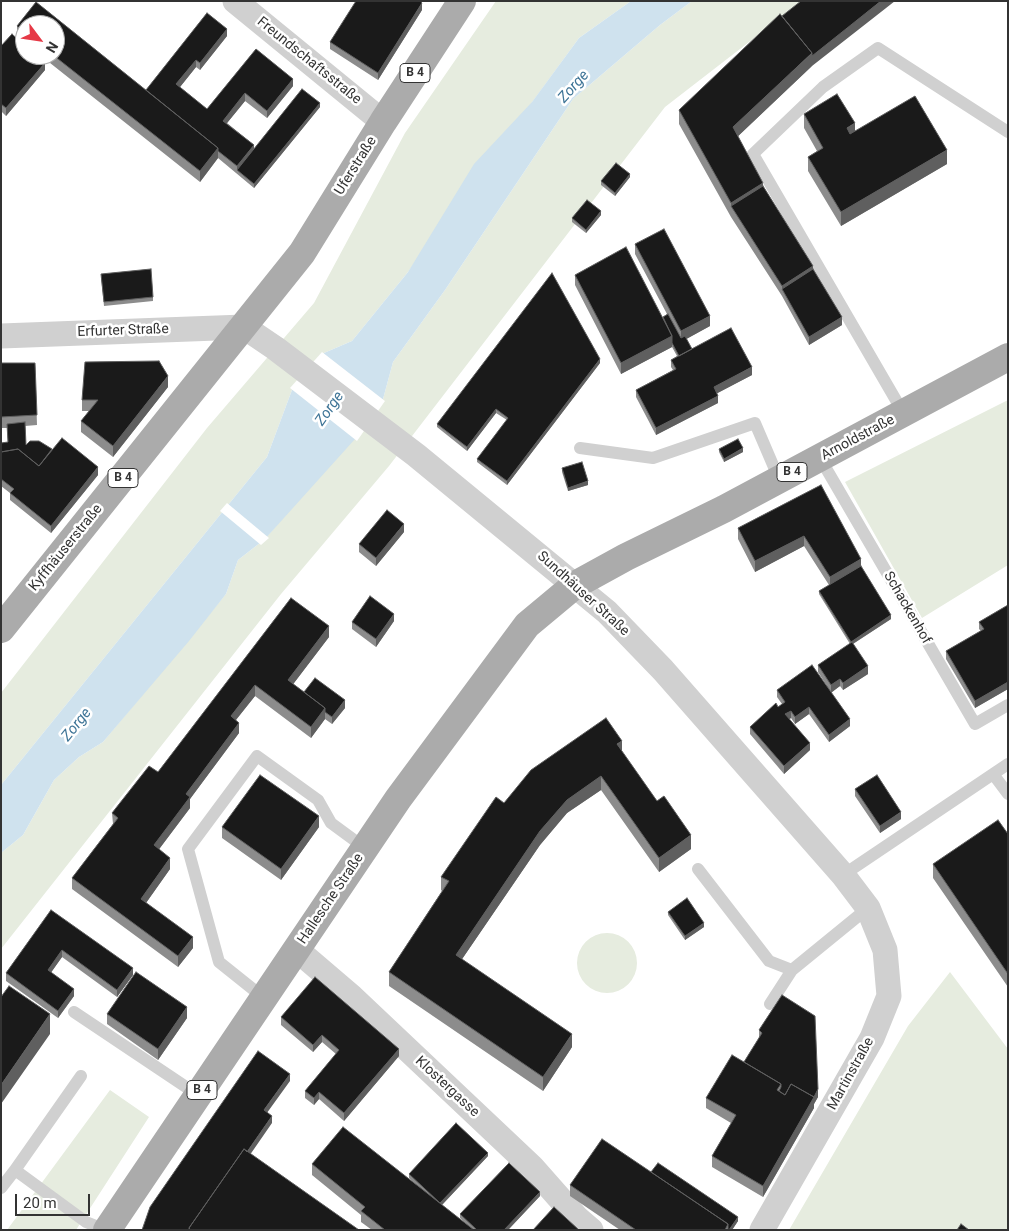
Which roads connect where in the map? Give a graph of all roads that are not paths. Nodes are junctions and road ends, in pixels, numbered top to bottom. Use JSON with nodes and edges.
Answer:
{"nodes":[{"id":1,"x":235,"y":1,"type":"edge"},
{"id":2,"x":462,"y":1,"type":"edge"},
{"id":3,"x":384,"y":122,"type":"junction"},
{"id":4,"x":1008,"y":132,"type":"edge"},
{"id":5,"x":244,"y":327,"type":"junction"},
{"id":6,"x":1,"y":336,"type":"edge"},
{"id":7,"x":1008,"y":357,"type":"edge"},
{"id":8,"x":904,"y":414,"type":"junction"},
{"id":9,"x":580,"y":448,"type":"dead end"},
{"id":10,"x":820,"y":458,"type":"junction"},
{"id":11,"x":779,"y":479,"type":"junction"},
{"id":12,"x":574,"y":586,"type":"junction"},
{"id":13,"x":1,"y":629,"type":"edge"},
{"id":14,"x":1008,"y":705,"type":"edge"},
{"id":15,"x":1008,"y":764,"type":"edge"},
{"id":16,"x":993,"y":774,"type":"junction"},
{"id":17,"x":1008,"y":794,"type":"edge"},
{"id":18,"x":365,"y":848,"type":"junction"},
{"id":19,"x":698,"y":869,"type":"dead end"},
{"id":20,"x":843,"y":875,"type":"junction"},
{"id":21,"x":868,"y":908,"type":"junction"},
{"id":22,"x":297,"y":950,"type":"junction"},
{"id":23,"x":792,"y":970,"type":"junction"},
{"id":24,"x":264,"y":998,"type":"junction"},
{"id":25,"x":770,"y":1004,"type":"dead end"},
{"id":26,"x":74,"y":1012,"type":"dead end"},
{"id":27,"x":81,"y":1076,"type":"dead end"},
{"id":28,"x":198,"y":1095,"type":"junction"},
{"id":29,"x":15,"y":1170,"type":"junction"},
{"id":30,"x":1,"y":1188,"type":"edge"},
{"id":31,"x":107,"y":1230,"type":"edge"},
{"id":32,"x":591,"y":1230,"type":"edge"},
{"id":33,"x":762,"y":1230,"type":"edge"}],
"edges":[{"from":1,"to":3,"type":"street","name":"Freundschaftsstraße"},
{"from":2,"to":3,"type":"main road","name":"Uferstraße","number":"B 4"},
{"from":3,"to":5,"type":"main road","name":"Uferstraße","number":"B 4"},
{"from":4,"to":8,"type":"lane"},
{"from":5,"to":6,"type":"street","name":"Erfurter Straße"},
{"from":5,"to":12,"type":"street","name":"Sundhäuser Straße"},
{"from":5,"to":13,"type":"main road","name":"Kyffhäuserstraße","number":"B 4"},
{"from":7,"to":8,"type":"main road","name":"Arnoldstraße","number":"B 4"},
{"from":8,"to":10,"type":"main road","name":"Arnoldstraße","number":"B 4"},
{"from":9,"to":11,"type":"lane"},
{"from":10,"to":11,"type":"main road","name":"Arnoldstraße","number":"B 4"},
{"from":10,"to":14,"type":"lane","name":"Schackenhof"},
{"from":11,"to":12,"type":"main road","name":"Arnoldstraße","number":"B 4"},
{"from":12,"to":18,"type":"main road","name":"Hallesche Straße","number":"B 4"},
{"from":12,"to":20,"type":"street","name":"Sundhäuser Straße"},
{"from":15,"to":16,"type":"lane"},
{"from":16,"to":17,"type":"lane"},
{"from":16,"to":20,"type":"lane"},
{"from":18,"to":22,"type":"main road","name":"Hallesche Straße","number":"B 4"},
{"from":18,"to":24,"type":"lane"},
{"from":19,"to":23,"type":"lane"},
{"from":20,"to":21,"type":"street","name":"Sundhäuser Straße"},
{"from":21,"to":23,"type":"lane"},
{"from":21,"to":33,"type":"street","name":"Martinstraße"},
{"from":22,"to":24,"type":"main road","name":"Hallesche Straße","number":"B 4"},
{"from":22,"to":32,"type":"street","name":"Klostergasse"},
{"from":23,"to":25,"type":"lane"},
{"from":24,"to":28,"type":"main road","name":"Hallesche Straße","number":"B 4"},
{"from":26,"to":28,"type":"lane"},
{"from":27,"to":29,"type":"lane"},
{"from":28,"to":31,"type":"main road","name":"Hallesche Straße","number":"B 4"},
{"from":29,"to":30,"type":"lane"},
{"from":29,"to":31,"type":"lane"}]}
